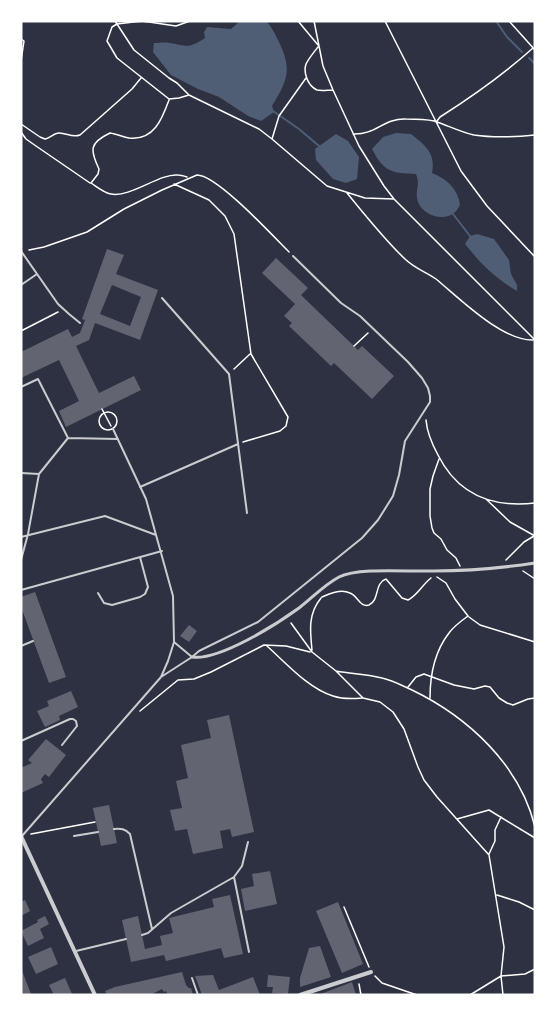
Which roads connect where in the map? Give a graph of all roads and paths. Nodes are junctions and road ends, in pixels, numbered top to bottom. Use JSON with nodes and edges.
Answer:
{"nodes":[{"id":1,"x":190,"y":21,"type":"edge"},
{"id":2,"x":298,"y":21,"type":"edge"},
{"id":3,"x":314,"y":21,"type":"edge"},
{"id":4,"x":385,"y":21,"type":"edge"},
{"id":5,"x":509,"y":21,"type":"edge"},
{"id":6,"x":116,"y":22,"type":"edge"},
{"id":7,"x":21,"y":39,"type":"edge"},
{"id":8,"x":318,"y":46,"type":"junction"},
{"id":9,"x":534,"y":49,"type":"edge"},
{"id":10,"x":21,"y":61,"type":"edge"},
{"id":11,"x":142,"y":78,"type":"junction"},
{"id":12,"x":306,"y":78,"type":"junction"},
{"id":13,"x":333,"y":90,"type":"junction"},
{"id":14,"x":189,"y":95,"type":"junction"},
{"id":15,"x":169,"y":99,"type":"junction"},
{"id":16,"x":436,"y":122,"type":"junction"},
{"id":17,"x":21,"y":124,"type":"edge"},
{"id":18,"x":21,"y":132,"type":"edge"},
{"id":19,"x":353,"y":134,"type":"junction"},
{"id":20,"x":535,"y":135,"type":"edge"},
{"id":21,"x":272,"y":139,"type":"junction"},
{"id":22,"x":188,"y":177,"type":"junction"},
{"id":23,"x":91,"y":183,"type":"junction"},
{"id":24,"x":174,"y":184,"type":"junction"},
{"id":25,"x":346,"y":192,"type":"junction"},
{"id":26,"x":394,"y":199,"type":"junction"},
{"id":27,"x":22,"y":251,"type":"edge"},
{"id":28,"x":534,"y":255,"type":"edge"},
{"id":29,"x":293,"y":256,"type":"joint"},
{"id":30,"x":37,"y":274,"type":"junction"},
{"id":31,"x":21,"y":285,"type":"edge"},
{"id":32,"x":162,"y":298,"type":"dead end"},
{"id":33,"x":63,"y":309,"type":"junction"},
{"id":34,"x":80,"y":323,"type":"dead end"},
{"id":35,"x":373,"y":328,"type":"junction"},
{"id":36,"x":21,"y":331,"type":"edge"},
{"id":37,"x":535,"y":340,"type":"edge"},
{"id":38,"x":354,"y":346,"type":"dead end"},
{"id":39,"x":251,"y":354,"type":"junction"},
{"id":40,"x":229,"y":374,"type":"junction"},
{"id":41,"x":21,"y":387,"type":"edge"},
{"id":42,"x":102,"y":409,"type":"dead end"},
{"id":43,"x":426,"y":410,"type":"junction"},
{"id":44,"x":104,"y":413,"type":"junction"},
{"id":45,"x":115,"y":416,"type":"dead end"},
{"id":46,"x":108,"y":420,"type":"dead end"},
{"id":47,"x":101,"y":426,"type":"dead end"},
{"id":48,"x":113,"y":429,"type":"dead end"},
{"id":49,"x":68,"y":438,"type":"junction"},
{"id":50,"x":118,"y":439,"type":"junction"},
{"id":51,"x":238,"y":444,"type":"junction"},
{"id":52,"x":440,"y":459,"type":"junction"},
{"id":53,"x":21,"y":472,"type":"edge"},
{"id":54,"x":39,"y":474,"type":"junction"},
{"id":55,"x":140,"y":487,"type":"junction"},
{"id":56,"x":486,"y":499,"type":"junction"},
{"id":57,"x":535,"y":503,"type":"edge"},
{"id":58,"x":247,"y":513,"type":"dead end"},
{"id":59,"x":28,"y":534,"type":"junction"},
{"id":60,"x":157,"y":535,"type":"junction"},
{"id":61,"x":535,"y":536,"type":"edge"},
{"id":62,"x":21,"y":537,"type":"edge"},
{"id":63,"x":162,"y":551,"type":"junction"},
{"id":64,"x":140,"y":557,"type":"junction"},
{"id":65,"x":21,"y":560,"type":"edge"},
{"id":66,"x":535,"y":563,"type":"edge"},
{"id":67,"x":516,"y":566,"type":"junction"},
{"id":68,"x":499,"y":567,"type":"junction"},
{"id":69,"x":462,"y":570,"type":"junction"},
{"id":70,"x":434,"y":571,"type":"junction"},
{"id":71,"x":434,"y":577,"type":"junction"},
{"id":72,"x":535,"y":579,"type":"edge"},
{"id":73,"x":324,"y":587,"type":"junction"},
{"id":74,"x":21,"y":590,"type":"edge"},
{"id":75,"x":98,"y":593,"type":"dead end"},
{"id":76,"x":322,"y":597,"type":"junction"},
{"id":77,"x":468,"y":616,"type":"junction"},
{"id":78,"x":287,"y":617,"type":"junction"},
{"id":79,"x":33,"y":641,"type":"dead end"},
{"id":80,"x":174,"y":642,"type":"junction"},
{"id":81,"x":535,"y":642,"type":"edge"},
{"id":82,"x":266,"y":645,"type":"junction"},
{"id":83,"x":21,"y":646,"type":"edge"},
{"id":84,"x":312,"y":652,"type":"junction"},
{"id":85,"x":192,"y":657,"type":"junction"},
{"id":86,"x":336,"y":671,"type":"junction"},
{"id":87,"x":161,"y":677,"type":"junction"},
{"id":88,"x":432,"y":677,"type":"junction"},
{"id":89,"x":408,"y":688,"type":"junction"},
{"id":90,"x":363,"y":698,"type":"junction"},
{"id":91,"x":535,"y":698,"type":"edge"},
{"id":92,"x":430,"y":699,"type":"junction"},
{"id":93,"x":139,"y":711,"type":"dead end"},
{"id":94,"x":21,"y":741,"type":"edge"},
{"id":95,"x":62,"y":745,"type":"dead end"},
{"id":96,"x":501,"y":817,"type":"junction"},
{"id":97,"x":456,"y":819,"type":"junction"},
{"id":98,"x":95,"y":822,"type":"dead end"},
{"id":99,"x":535,"y":827,"type":"edge"},
{"id":100,"x":36,"y":828,"type":"dead end"},
{"id":101,"x":114,"y":829,"type":"dead end"},
{"id":102,"x":98,"y":832,"type":"dead end"},
{"id":103,"x":21,"y":836,"type":"edge"},
{"id":104,"x":74,"y":836,"type":"dead end"},
{"id":105,"x":535,"y":838,"type":"edge"},
{"id":106,"x":248,"y":842,"type":"dead end"},
{"id":107,"x":489,"y":855,"type":"junction"},
{"id":108,"x":234,"y":877,"type":"junction"},
{"id":109,"x":495,"y":894,"type":"junction"},
{"id":110,"x":344,"y":907,"type":"dead end"},
{"id":111,"x":535,"y":910,"type":"edge"},
{"id":112,"x":152,"y":929,"type":"junction"},
{"id":113,"x":142,"y":935,"type":"dead end"},
{"id":114,"x":126,"y":939,"type":"dead end"},
{"id":115,"x":76,"y":952,"type":"junction"},
{"id":116,"x":249,"y":952,"type":"dead end"},
{"id":117,"x":368,"y":964,"type":"dead end"},
{"id":118,"x":535,"y":969,"type":"edge"},
{"id":119,"x":371,"y":972,"type":"joint"},
{"id":120,"x":357,"y":976,"type":"junction"},
{"id":121,"x":501,"y":976,"type":"junction"},
{"id":122,"x":192,"y":978,"type":"dead end"},
{"id":123,"x":95,"y":995,"type":"edge"},
{"id":124,"x":198,"y":995,"type":"edge"},
{"id":125,"x":300,"y":995,"type":"edge"},
{"id":126,"x":362,"y":995,"type":"edge"},
{"id":127,"x":417,"y":995,"type":"edge"},
{"id":128,"x":470,"y":995,"type":"edge"},
{"id":129,"x":503,"y":995,"type":"edge"}],
"edges":[{"from":1,"to":6,"type":"path"},
{"from":2,"to":8,"type":"path"},
{"from":3,"to":8,"type":"path"},
{"from":4,"to":16,"type":"path"},
{"from":5,"to":9,"type":"path"},
{"from":6,"to":11,"type":"path"},
{"from":6,"to":14,"type":"path"},
{"from":7,"to":10,"type":"path"},
{"from":8,"to":12,"type":"path"},
{"from":8,"to":13,"type":"path"},
{"from":9,"to":16,"type":"path"},
{"from":11,"to":15,"type":"path"},
{"from":11,"to":17,"type":"path"},
{"from":12,"to":13,"type":"path"},
{"from":12,"to":21,"type":"path"},
{"from":13,"to":19,"type":"path"},
{"from":14,"to":15,"type":"path"},
{"from":14,"to":21,"type":"path"},
{"from":15,"to":23,"type":"path"},
{"from":16,"to":19,"type":"path"},
{"from":16,"to":20,"type":"path"},
{"from":16,"to":28,"type":"path"},
{"from":18,"to":23,"type":"path"},
{"from":19,"to":26,"type":"path"},
{"from":21,"to":25,"type":"path"},
{"from":22,"to":23,"type":"path"},
{"from":22,"to":24,"type":"path"},
{"from":22,"to":29,"type":"path"},
{"from":24,"to":27,"type":"path"},
{"from":24,"to":39,"type":"path"},
{"from":25,"to":26,"type":"path"},
{"from":25,"to":37,"type":"path"},
{"from":26,"to":37,"type":"path"},
{"from":27,"to":30,"type":"lane"},
{"from":29,"to":35,"type":"lane"},
{"from":30,"to":31,"type":"lane"},
{"from":30,"to":33,"type":"lane"},
{"from":32,"to":40,"type":"lane"},
{"from":33,"to":34,"type":"lane"},
{"from":33,"to":36,"type":"path"},
{"from":35,"to":38,"type":"path"},
{"from":35,"to":43,"type":"lane"},
{"from":39,"to":40,"type":"path"},
{"from":39,"to":51,"type":"path"},
{"from":40,"to":51,"type":"lane"},
{"from":41,"to":49,"type":"lane"},
{"from":42,"to":44,"type":"path"},
{"from":43,"to":52,"type":"path"},
{"from":43,"to":85,"type":"lane"},
{"from":44,"to":45,"type":"path"},
{"from":44,"to":46,"type":"path"},
{"from":44,"to":47,"type":"path"},
{"from":48,"to":50,"type":"lane"},
{"from":49,"to":50,"type":"lane"},
{"from":49,"to":54,"type":"lane"},
{"from":50,"to":55,"type":"lane"},
{"from":51,"to":55,"type":"lane"},
{"from":51,"to":58,"type":"lane"},
{"from":52,"to":56,"type":"path"},
{"from":52,"to":69,"type":"path"},
{"from":53,"to":54,"type":"lane"},
{"from":54,"to":59,"type":"lane"},
{"from":55,"to":60,"type":"lane"},
{"from":56,"to":57,"type":"path"},
{"from":56,"to":61,"type":"path"},
{"from":59,"to":60,"type":"lane"},
{"from":59,"to":62,"type":"lane"},
{"from":59,"to":65,"type":"lane"},
{"from":60,"to":63,"type":"lane"},
{"from":61,"to":68,"type":"path"},
{"from":63,"to":64,"type":"lane"},
{"from":63,"to":80,"type":"lane"},
{"from":64,"to":74,"type":"lane"},
{"from":64,"to":75,"type":"lane"},
{"from":66,"to":67,"type":"street"},
{"from":67,"to":68,"type":"street"},
{"from":67,"to":72,"type":"path"},
{"from":68,"to":69,"type":"street"},
{"from":69,"to":70,"type":"street"},
{"from":70,"to":71,"type":"path"},
{"from":70,"to":73,"type":"street"},
{"from":71,"to":76,"type":"path"},
{"from":71,"to":77,"type":"path"},
{"from":73,"to":76,"type":"path"},
{"from":73,"to":78,"type":"street"},
{"from":76,"to":84,"type":"path"},
{"from":77,"to":81,"type":"path"},
{"from":77,"to":88,"type":"path"},
{"from":78,"to":84,"type":"path"},
{"from":78,"to":85,"type":"street"},
{"from":79,"to":83,"type":"lane"},
{"from":80,"to":85,"type":"lane"},
{"from":80,"to":87,"type":"lane"},
{"from":82,"to":84,"type":"path"},
{"from":82,"to":90,"type":"path"},
{"from":82,"to":93,"type":"path"},
{"from":84,"to":86,"type":"path"},
{"from":85,"to":87,"type":"lane"},
{"from":86,"to":89,"type":"path"},
{"from":86,"to":90,"type":"path"},
{"from":87,"to":103,"type":"lane"},
{"from":88,"to":89,"type":"path"},
{"from":88,"to":91,"type":"path"},
{"from":88,"to":92,"type":"path"},
{"from":89,"to":92,"type":"path"},
{"from":90,"to":97,"type":"path"},
{"from":92,"to":99,"type":"path"},
{"from":94,"to":95,"type":"lane"},
{"from":96,"to":97,"type":"path"},
{"from":96,"to":105,"type":"path"},
{"from":96,"to":107,"type":"path"},
{"from":97,"to":107,"type":"path"},
{"from":98,"to":100,"type":"path"},
{"from":101,"to":112,"type":"lane"},
{"from":102,"to":104,"type":"lane"},
{"from":103,"to":115,"type":"street"},
{"from":106,"to":108,"type":"lane"},
{"from":107,"to":109,"type":"path"},
{"from":108,"to":112,"type":"lane"},
{"from":108,"to":116,"type":"lane"},
{"from":109,"to":111,"type":"path"},
{"from":109,"to":121,"type":"path"},
{"from":110,"to":117,"type":"path"},
{"from":112,"to":113,"type":"lane"},
{"from":114,"to":115,"type":"lane"},
{"from":115,"to":123,"type":"street"},
{"from":118,"to":121,"type":"path"},
{"from":119,"to":120,"type":"street"},
{"from":119,"to":127,"type":"path"},
{"from":120,"to":125,"type":"street"},
{"from":120,"to":126,"type":"path"},
{"from":121,"to":128,"type":"path"},
{"from":121,"to":129,"type":"path"},
{"from":122,"to":124,"type":"lane"}]}
